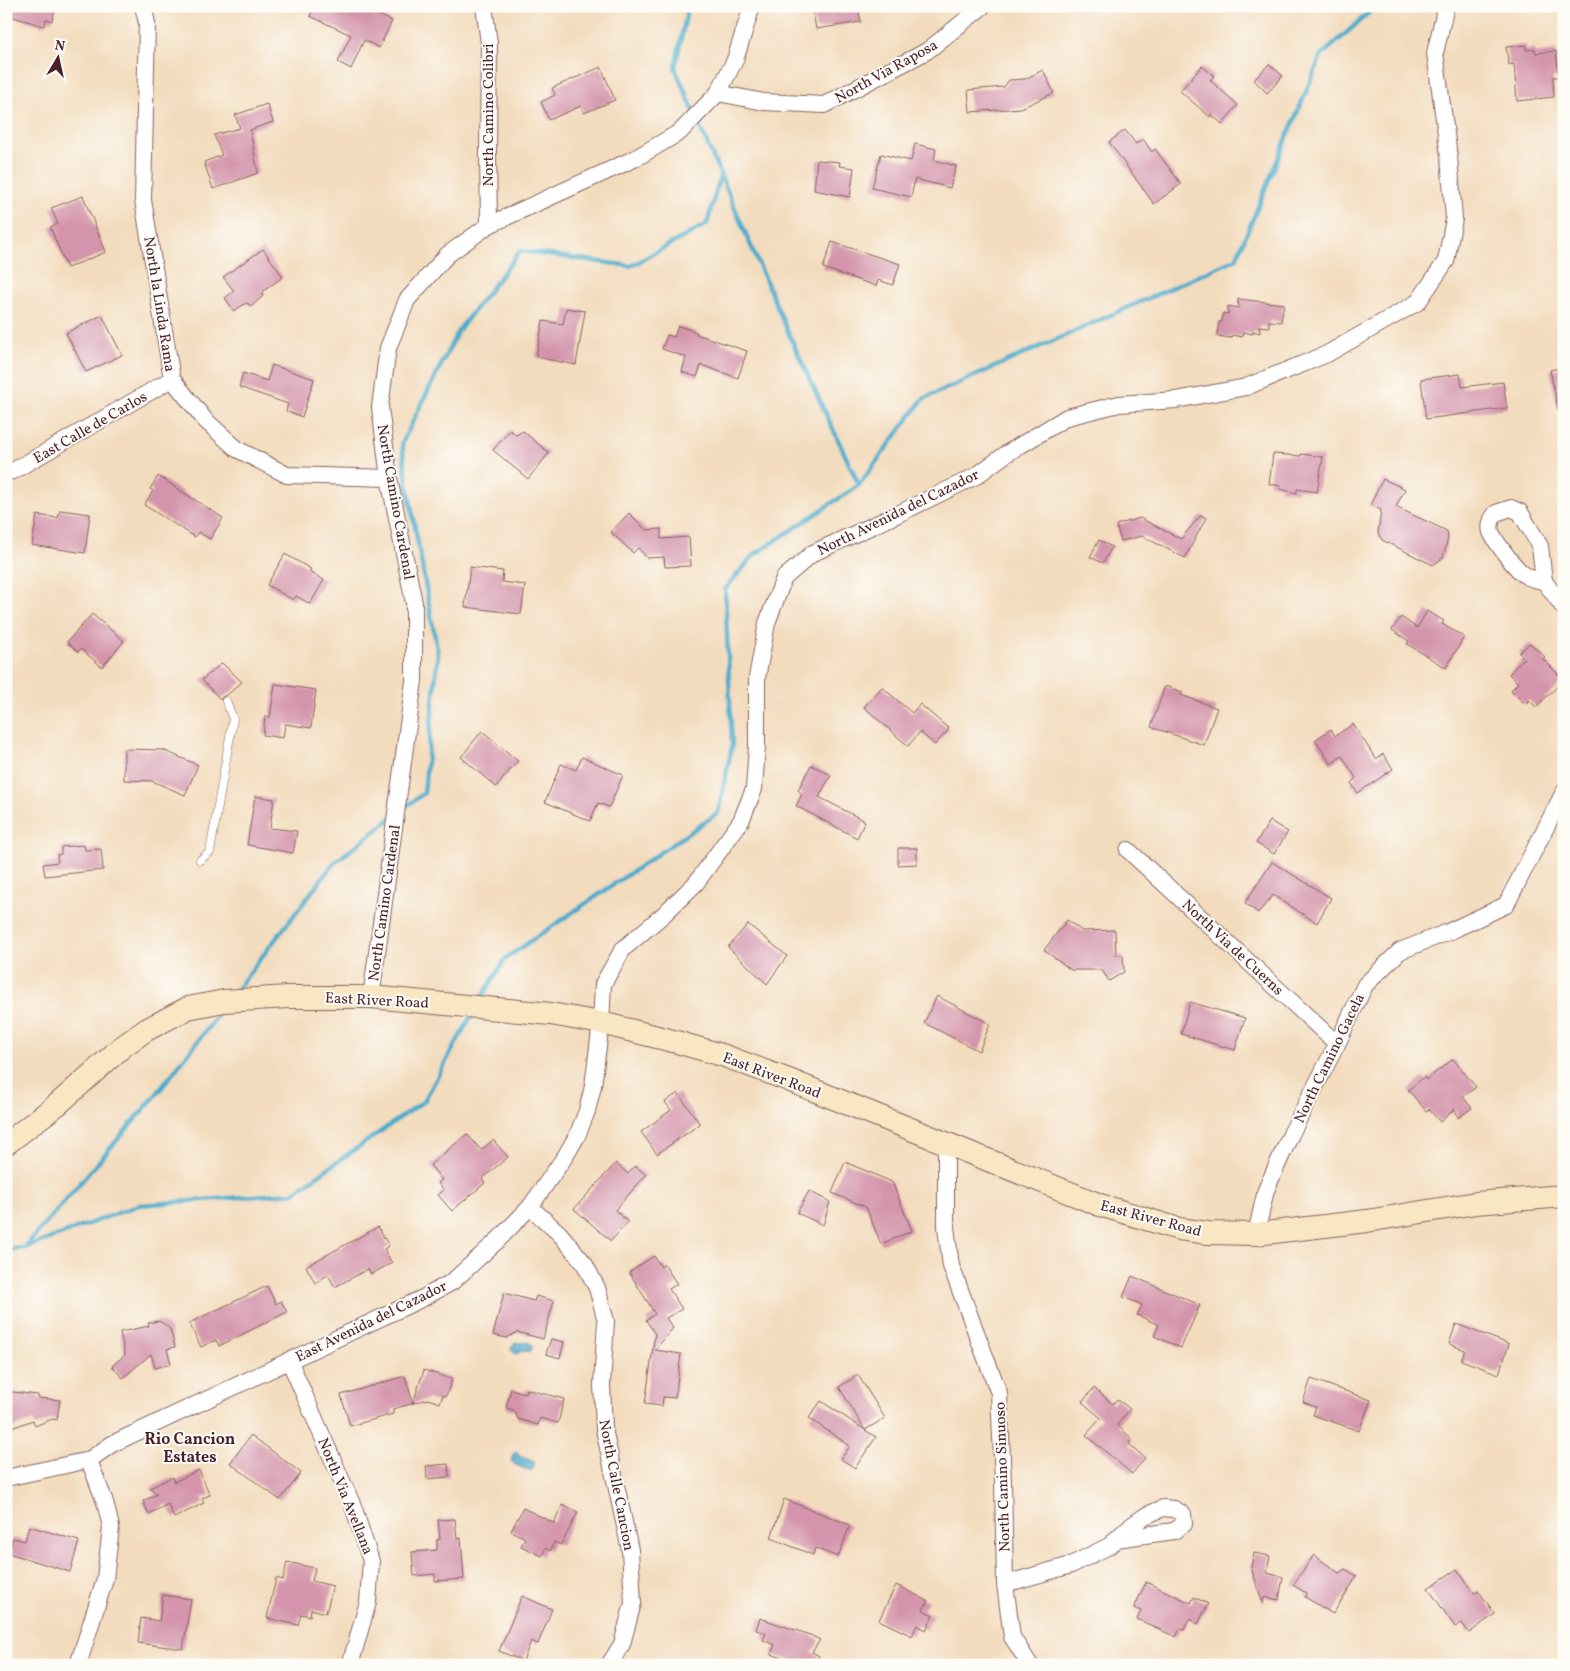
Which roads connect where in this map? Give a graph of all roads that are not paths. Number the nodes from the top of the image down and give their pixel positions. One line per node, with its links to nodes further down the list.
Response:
1 (143, 6): 8 (street, North la Linda Rama)
2 (484, 6): 7 (street, North Camino Colibri)
3 (752, 6): 6 (street, North Camino Cardenal)
4 (983, 6): 6 (street, North Via Raposa)
5 (1446, 6): 18 (street, North Avenida del Cazador)
6 (718, 93): 7 (street, North Camino Cardenal)
7 (489, 225): 10 (street, North Camino Cardenal)
8 (172, 379): 9 (street, East Calle de Carlos); 10 (street, North la Linda Rama)
9 (6, 472)
10 (389, 478): 17 (street, North Camino Cardenal)
11 (1544, 581): 12 (street)
12 (1564, 608)
13 (226, 701): 16 (lane)
14 (1564, 792): 19 (street, North Camino Gacela)
15 (1128, 850): 19 (street, North Via de Cuerns)
16 (200, 860)
17 (371, 997): 18 (street, East River Road); 21 (street, East River Road)
18 (601, 1023): 20 (street, East River Road); 23 (street, East Avenida del Cazador)
19 (1337, 1044): 24 (street, North Camino Gacela)
20 (946, 1142): 24 (street, East River Road); 29 (street, North Camino Sinuoso)
21 (6, 1144)
22 (1564, 1196): 24 (street, East River Road)
23 (530, 1207): 25 (street, East Avenida del Cazador); 32 (street, North Calle Cancion)
24 (1256, 1234)
25 (289, 1360): 26 (street, East Avenida del Cazador); 31 (street, North Via Avellana)
26 (89, 1460): 27 (street, East Avenida del Cazador); 30 (street)
27 (6, 1478)
28 (1116, 1539): 29 (street)
29 (1005, 1584): 33 (street, North Camino Sinuoso)
30 (78, 1665)
31 (350, 1665)
32 (609, 1665)
33 (1030, 1665)

